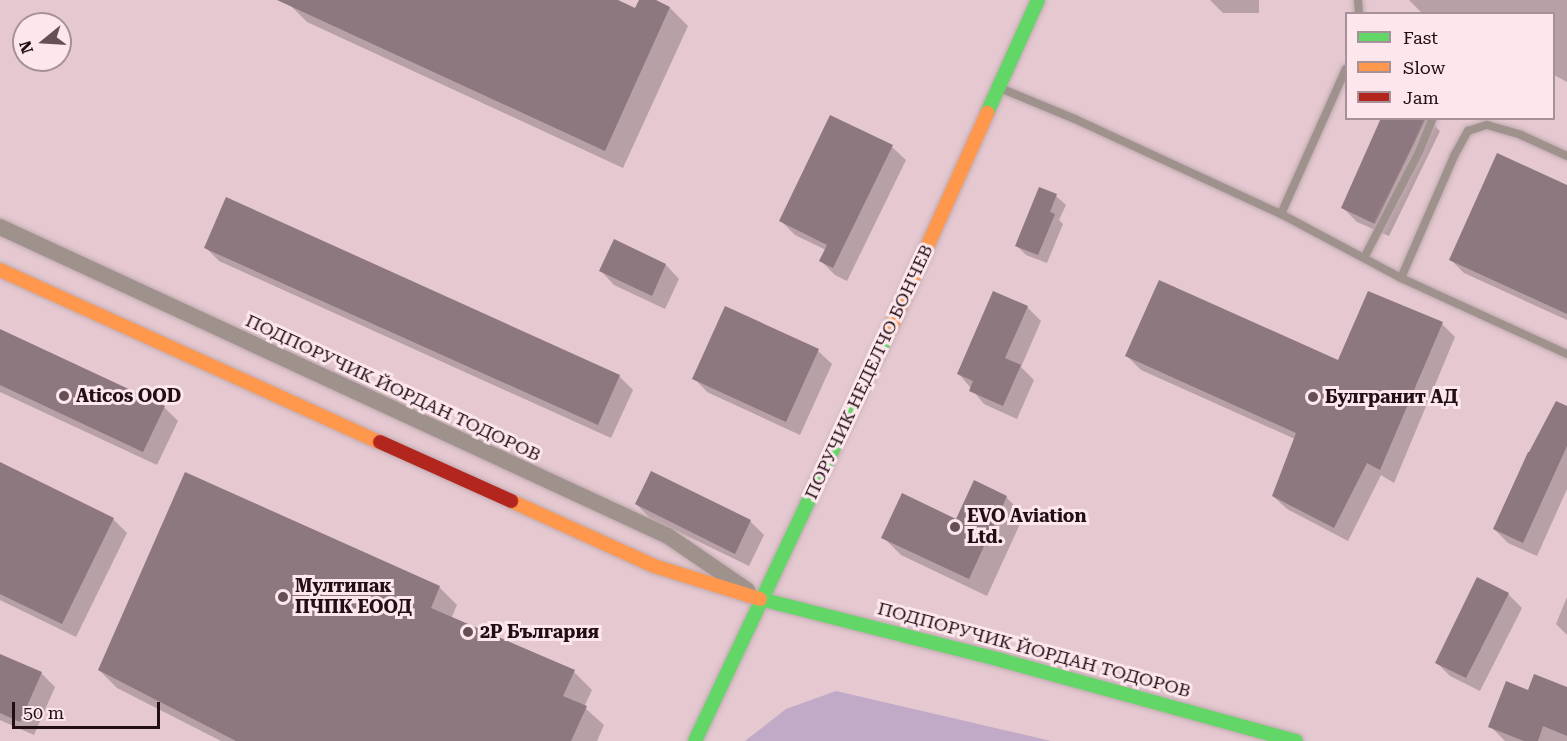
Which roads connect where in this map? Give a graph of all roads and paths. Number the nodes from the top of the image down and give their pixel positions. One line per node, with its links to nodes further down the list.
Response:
1 (1038, 0): 3 (street, ПОРУЧИК НЕДЕЛЧО БОНЧЕВ)
2 (1345, 73): 6 (lane)
3 (1000, 88): 6 (lane); 12 (street, ПОРУЧИК НЕДЕЛЧО БОНЧЕВ)
4 (1432, 120): 8 (lane)
5 (1567, 156): 10 (lane)
6 (1281, 214): 8 (lane)
7 (0, 227): 12 (street, ПОДПОРУЧИК ЙОРДАН ТОДОРОВ)
8 (1364, 258): 10 (lane)
9 (0, 270): 12 (street, ПОДПОРУЧИК ЙОРДАН ТОДОРОВ)
10 (1401, 278): 11 (lane)
11 (1567, 354)
12 (761, 599): 13 (street, ПОРУЧИК НЕДЕЛЧО БОНЧЕВ); 14 (street, ПОДПОРУЧИК ЙОРДАН ТОДОРОВ)
13 (695, 741)
14 (1296, 741)

